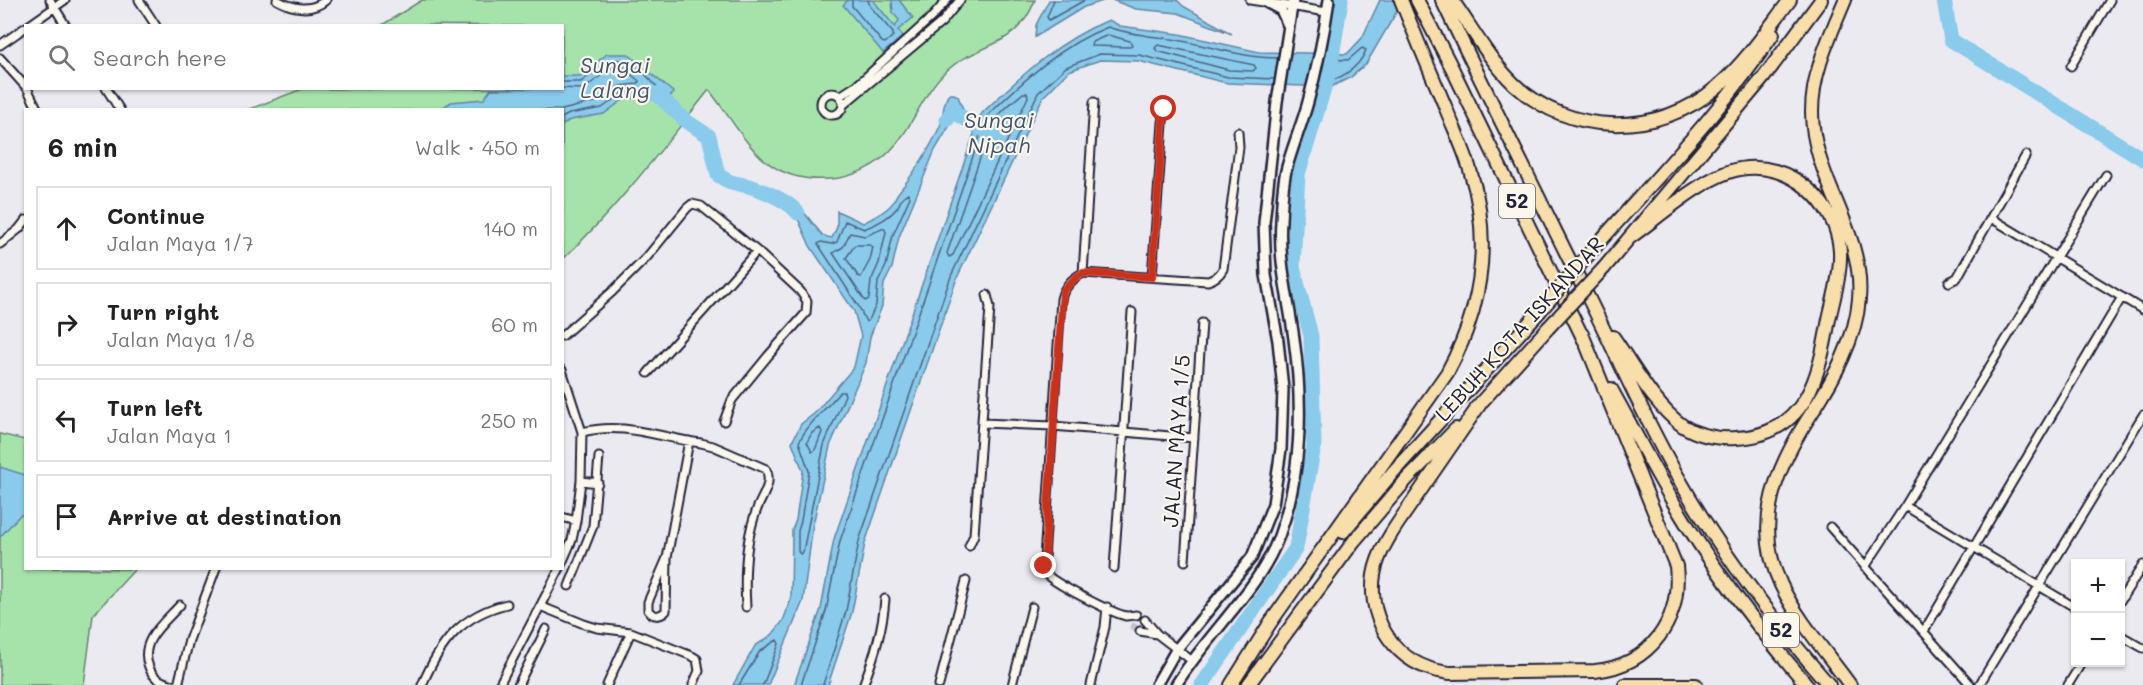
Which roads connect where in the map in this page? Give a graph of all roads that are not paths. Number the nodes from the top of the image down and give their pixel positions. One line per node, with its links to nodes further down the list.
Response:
1 (50, 0): 21 (street)
2 (65, 0): 21 (street)
3 (139, 0): 25 (street)
4 (278, 0): 5 (street)
5 (326, 0)
6 (947, 0): 34 (street)
7 (960, 0): 36 (street)
8 (1250, 0): 19 (street)
9 (1329, 0): 22 (street)
10 (1401, 0): 106 (highway)
11 (1417, 0): 59 (highway, 52)
12 (1442, 0): 56 (highway, 52)
13 (1452, 0): 14 (highway)
14 (1790, 0)
15 (1795, 0): 106 (highway, LEBUH KOTA ISKANDAR, bridge)
16 (1821, 0): 45 (highway, LEBUH KOTA ISKANDAR)
17 (1845, 0): 137 (highway)
18 (2110, 0): 30 (street)
19 (1266, 2): 20 (street); 27 (street)
20 (1293, 4): 22 (street); 27 (street)
21 (55, 7): 23 (street); 24 (street)
22 (1327, 12): 117 (street)
23 (30, 24)
24 (65, 24)
25 (155, 24)
26 (24, 28): 28 (street)
27 (1288, 30): 114 (street)
28 (0, 45)
29 (0, 58): 31 (street)
30 (2071, 66)
31 (24, 86)
32 (27, 90): 37 (street)
33 (107, 90): 38 (street)
34 (840, 96): 36 (street); 36 (street)
35 (1094, 102): 49 (street)
36 (843, 105)
37 (37, 108)
38 (119, 108)
39 (1164, 109): 50 (street)
40 (1238, 132): 50 (street)
41 (2026, 155): 43 (street)
42 (2106, 175): 48 (street)
43 (1991, 218): 48 (street); 51 (street)
44 (24, 223): 46 (street)
45 (1629, 238): 56 (highway); 62 (highway, LEBUH KOTA ISKANDAR, bridge)
46 (0, 244)
47 (757, 250): 58 (street); 60 (street); 64 (street)
48 (2056, 257): 53 (street); 74 (street)
49 (1083, 273): 50 (street); 66 (street)
50 (1152, 277)
51 (1949, 282)
52 (987, 295): 65 (street)
53 (2122, 297): 54 (street); 79 (street)
54 (2143, 310)
55 (1132, 312): 68 (street)
56 (1597, 314): 136 (highway, 52)
57 (1202, 323): 69 (street, JALAN MAYA 1/5)
58 (564, 334)
59 (1581, 334): 62 (highway); 135 (highway, 52)
60 (648, 373)
61 (564, 376): 67 (street)
62 (1480, 404): 132 (highway, LEBUH KOTA ISKANDAR)
63 (2143, 415): 92 (street)
64 (724, 422)
65 (982, 423): 66 (street); 78 (street)
66 (1053, 426): 68 (street); 101 (street)
67 (582, 432): 70 (street); 72 (street)
68 (1124, 432): 69 (street); 87 (street)
69 (1194, 438): 82 (street, JALAN MAYA 1/5)
70 (689, 441): 80 (street); 99 (street)
71 (599, 458): 73 (street)
72 (581, 481): 73 (street); 76 (street)
73 (598, 483): 84 (street)
74 (1905, 506): 79 (street); 86 (street)
75 (564, 518): 76 (street)
76 (576, 521): 81 (street)
77 (1830, 527): 86 (street)
78 (969, 546)
79 (1973, 547): 92 (street); 108 (street)
80 (667, 558): 80 (street)
81 (564, 559)
82 (1185, 561)
83 (564, 562): 84 (street)
84 (578, 565): 91 (street)
85 (2143, 565): 93 (street)
86 (1865, 567): 108 (street)
87 (1114, 568)
88 (215, 570): 119 (street)
89 (559, 570): 98 (street)
90 (966, 581): 126 (street)
91 (569, 586)
92 (2039, 586): 97 (street); 139 (street)
93 (2125, 594)
94 (885, 599): 125 (street)
95 (507, 604): 120 (street)
96 (180, 605): 119 (street)
97 (2071, 605)
98 (540, 606): 109 (street); 115 (street)
99 (746, 607)
100 (1032, 607): 127 (street)
101 (1107, 608): 103 (street); 128 (street)
102 (1136, 615): 103 (street)
103 (1127, 616): 105 (street)
104 (1145, 620): 111 (street)
105 (1131, 625)
106 (1268, 626): 131 (highway, LEBUH KOTA ISKANDAR)
107 (546, 629): 116 (street)
108 (1924, 631): 138 (street)
109 (631, 632): 123 (street); 124 (street)
110 (1140, 632): 111 (street)
111 (1157, 634): 114 (street)
112 (2125, 637): 113 (street)
113 (2143, 648)
114 (1176, 650): 117 (street); 129 (street)
115 (516, 652): 116 (street); 121 (street)
116 (531, 658): 122 (street)
117 (1191, 660): 130 (street)
118 (2079, 667): 140 (street)
119 (176, 685)
120 (422, 685)
121 (500, 685)
122 (518, 685)
123 (607, 685)
124 (693, 685)
125 (863, 685)
126 (939, 685)
127 (1012, 685)
128 (1091, 685)
129 (1156, 685)
130 (1176, 685)
131 (1231, 685)
132 (1248, 685)
133 (1625, 685): 134 (highway)
134 (1696, 685)
135 (1807, 685)
136 (1828, 685)
137 (1850, 685)
138 (1971, 685)
139 (1979, 685)
140 (2068, 685)

